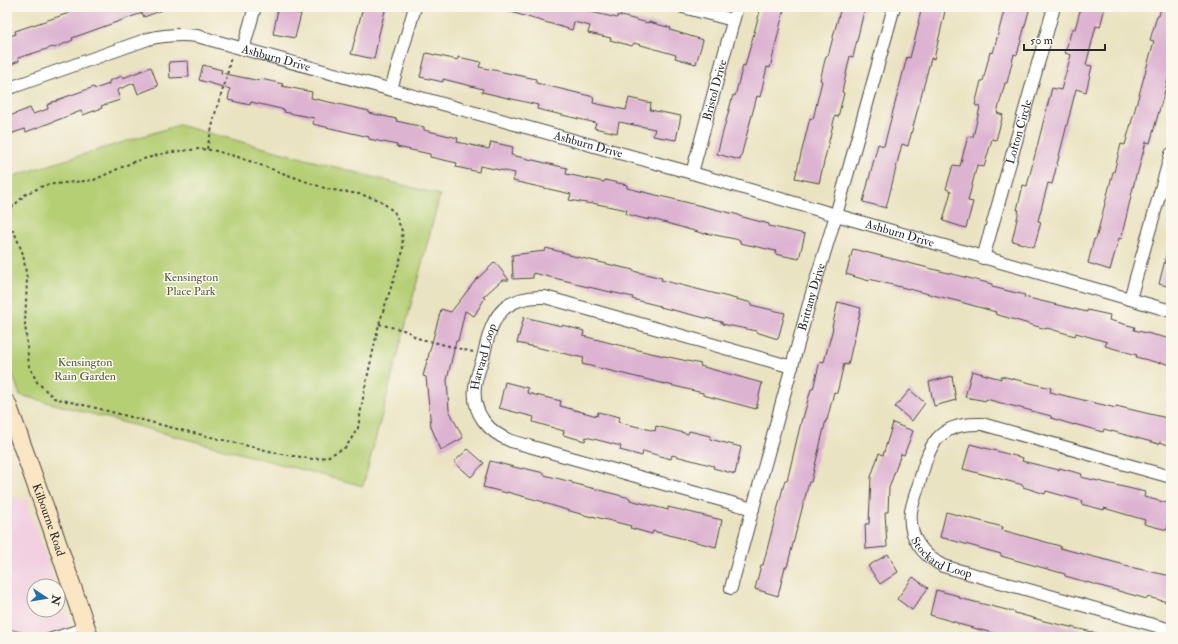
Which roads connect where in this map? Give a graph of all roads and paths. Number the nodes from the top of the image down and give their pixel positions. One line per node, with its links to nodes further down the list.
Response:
1 (255, 7): 8 (street)
2 (415, 7): 10 (street)
3 (683, 7): 7 (street)
4 (737, 7): 7 (street, Bristol Drive)
5 (894, 7): 15 (street, Brittany Drive)
6 (1054, 7): 17 (street, Lofton Circle)
7 (733, 20): 13 (street, Bristol Drive)
8 (238, 47): 9 (street, Ashburn Drive); 10 (street, Ashburn Drive); 11 (path)
9 (7, 89)
10 (391, 90): 13 (street, Ashburn Drive)
11 (207, 149): 14 (path); 20 (path)
12 (1171, 154): 18 (street)
13 (692, 173): 15 (street, Ashburn Drive)
14 (7, 212)
15 (836, 216): 17 (street, Ashburn Drive); 22 (street, Brittany Drive)
16 (7, 223): 20 (path)
17 (983, 258): 18 (street, Ashburn Drive)
18 (1130, 299): 19 (street, Ashburn Drive)
19 (1171, 311)
20 (379, 324): 21 (path)
21 (484, 355): 22 (street, Harvard Loop); 25 (street, Harvard Loop)
22 (792, 367): 25 (street, Brittany Drive)
23 (7, 404): 28 (main road, Kilbourne Road)
24 (1171, 476): 27 (street, Stockard Loop)
25 (753, 509): 26 (street, Brittany Drive)
26 (731, 588)
27 (1171, 630)
28 (87, 631): 31 (lane)
29 (7, 632): 30 (lane)
30 (26, 637)
31 (48, 637)

